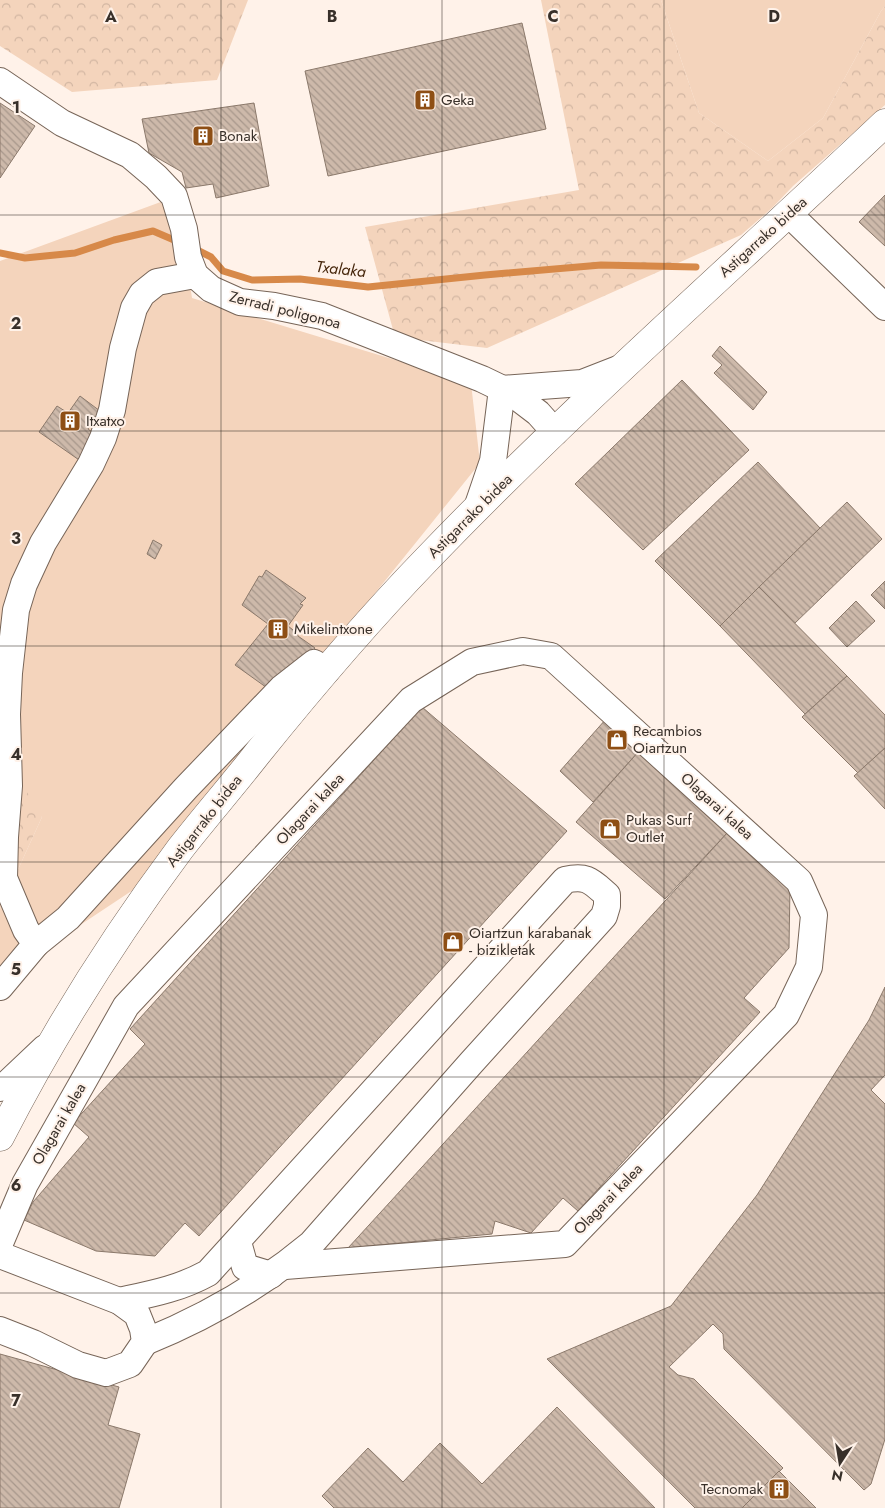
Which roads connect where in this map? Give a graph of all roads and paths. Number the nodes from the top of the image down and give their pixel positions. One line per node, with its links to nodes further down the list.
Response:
1 (0, 82): 4 (street)
2 (885, 123): 3 (main road, Astigarrako bidea)
3 (789, 214): 5 (street); 6 (main road, Astigarrako bidea)
4 (191, 266): 7 (street, Zerradi poligonoa); 11 (street)
5 (885, 306)
6 (624, 367): 7 (street); 8 (main road, Astigarrako bidea)
7 (502, 389): 8 (street, Zerradi poligonoa); 9 (street)
8 (555, 432): 9 (main road, Astigarrako bidea)
9 (477, 508): 10 (main road, Astigarrako bidea)
10 (327, 670): 11 (street); 13 (main road, Astigarrako bidea)
11 (36, 944): 12 (street)
12 (0, 986)
13 (52, 1042): 14 (street); 15 (main road, Astigarrako bidea)
14 (0, 1088)
15 (0, 1137)
16 (238, 1242): 19 (street); 19 (street, Olagarai kalea); 20 (street, Olagarai kalea)
17 (0, 1243): 19 (street, Olagarai kalea)
18 (0, 1255): 20 (street)
19 (278, 1271): 22 (street, Olagarai kalea)
20 (119, 1301): 22 (street)
21 (0, 1330): 22 (street)
22 (145, 1342)

